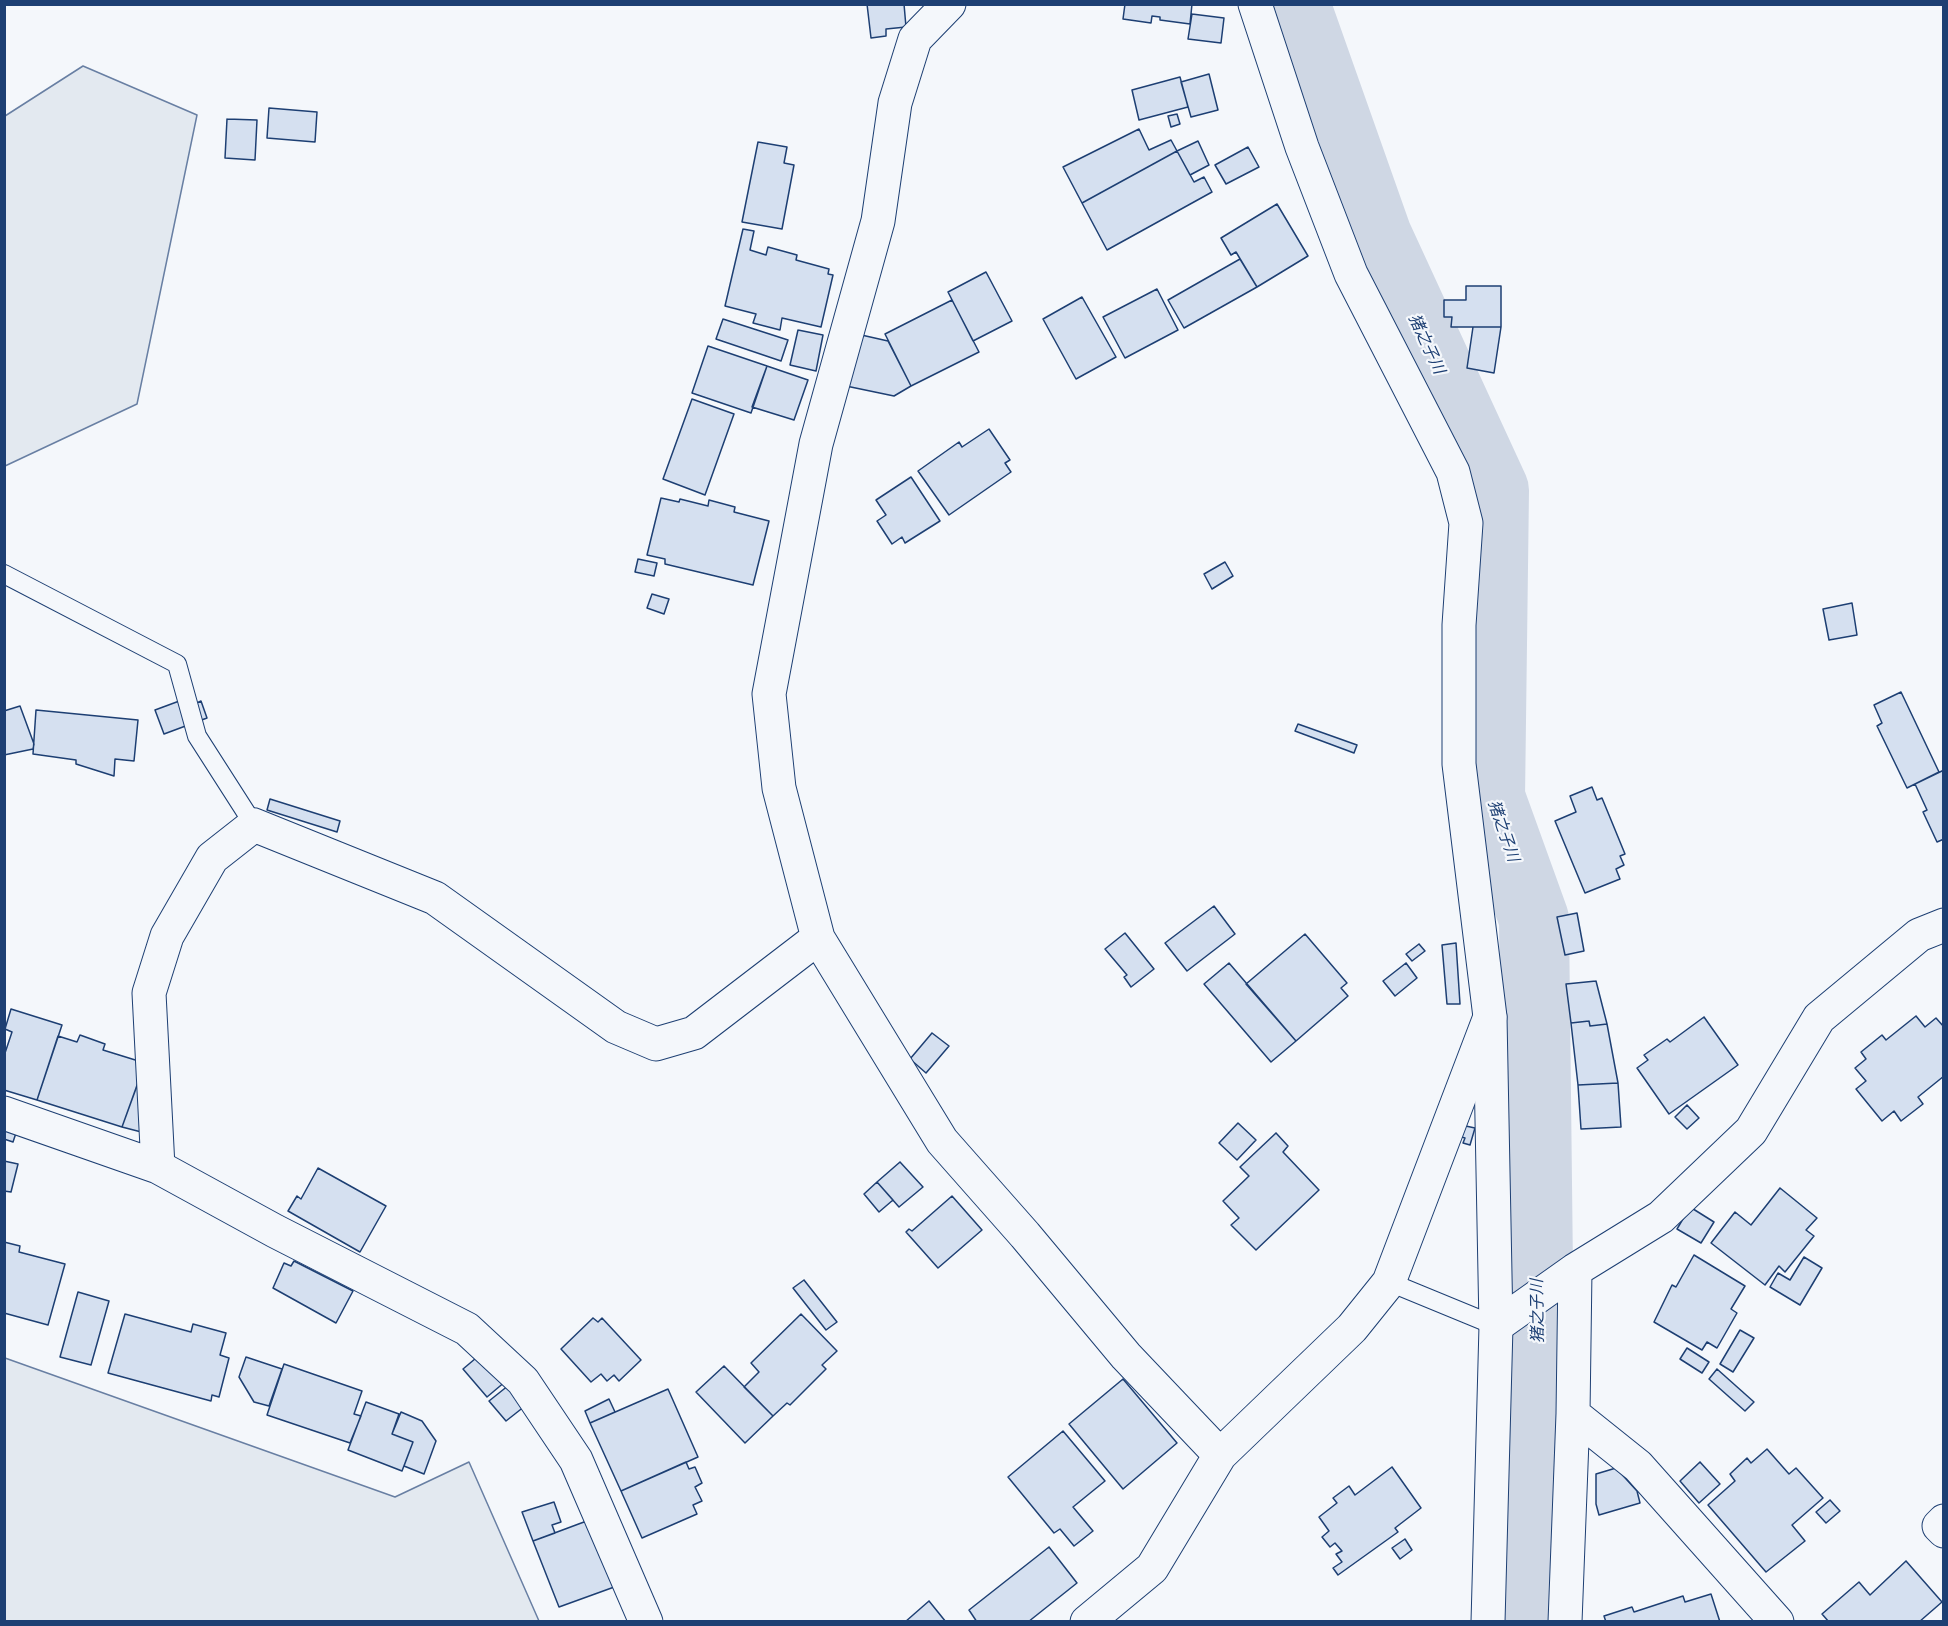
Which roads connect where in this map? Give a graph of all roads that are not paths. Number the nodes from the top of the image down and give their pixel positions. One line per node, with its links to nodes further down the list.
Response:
1 (949, 4): 6 (street)
2 (1255, 4): 7 (street)
3 (4, 574): 4 (lane)
4 (254, 825): 6 (street); 9 (street)
5 (1944, 925): 10 (street)
6 (818, 938): 14 (street)
7 (1490, 1017): 11 (street); 12 (street)
8 (4, 1113): 9 (street)
9 (158, 1167): 17 (street)
10 (1568, 1275): 12 (street); 13 (street)
11 (1389, 1282): 12 (lane); 14 (street)
12 (1503, 1321): 19 (street)
13 (1573, 1414): 20 (street); 21 (street)
14 (1220, 1455): 18 (street)
15 (1944, 1521): 16 (street)
16 (1944, 1531)
17 (646, 1622)
18 (1087, 1622)
19 (1488, 1622)
20 (1564, 1622)
21 (1777, 1622)

